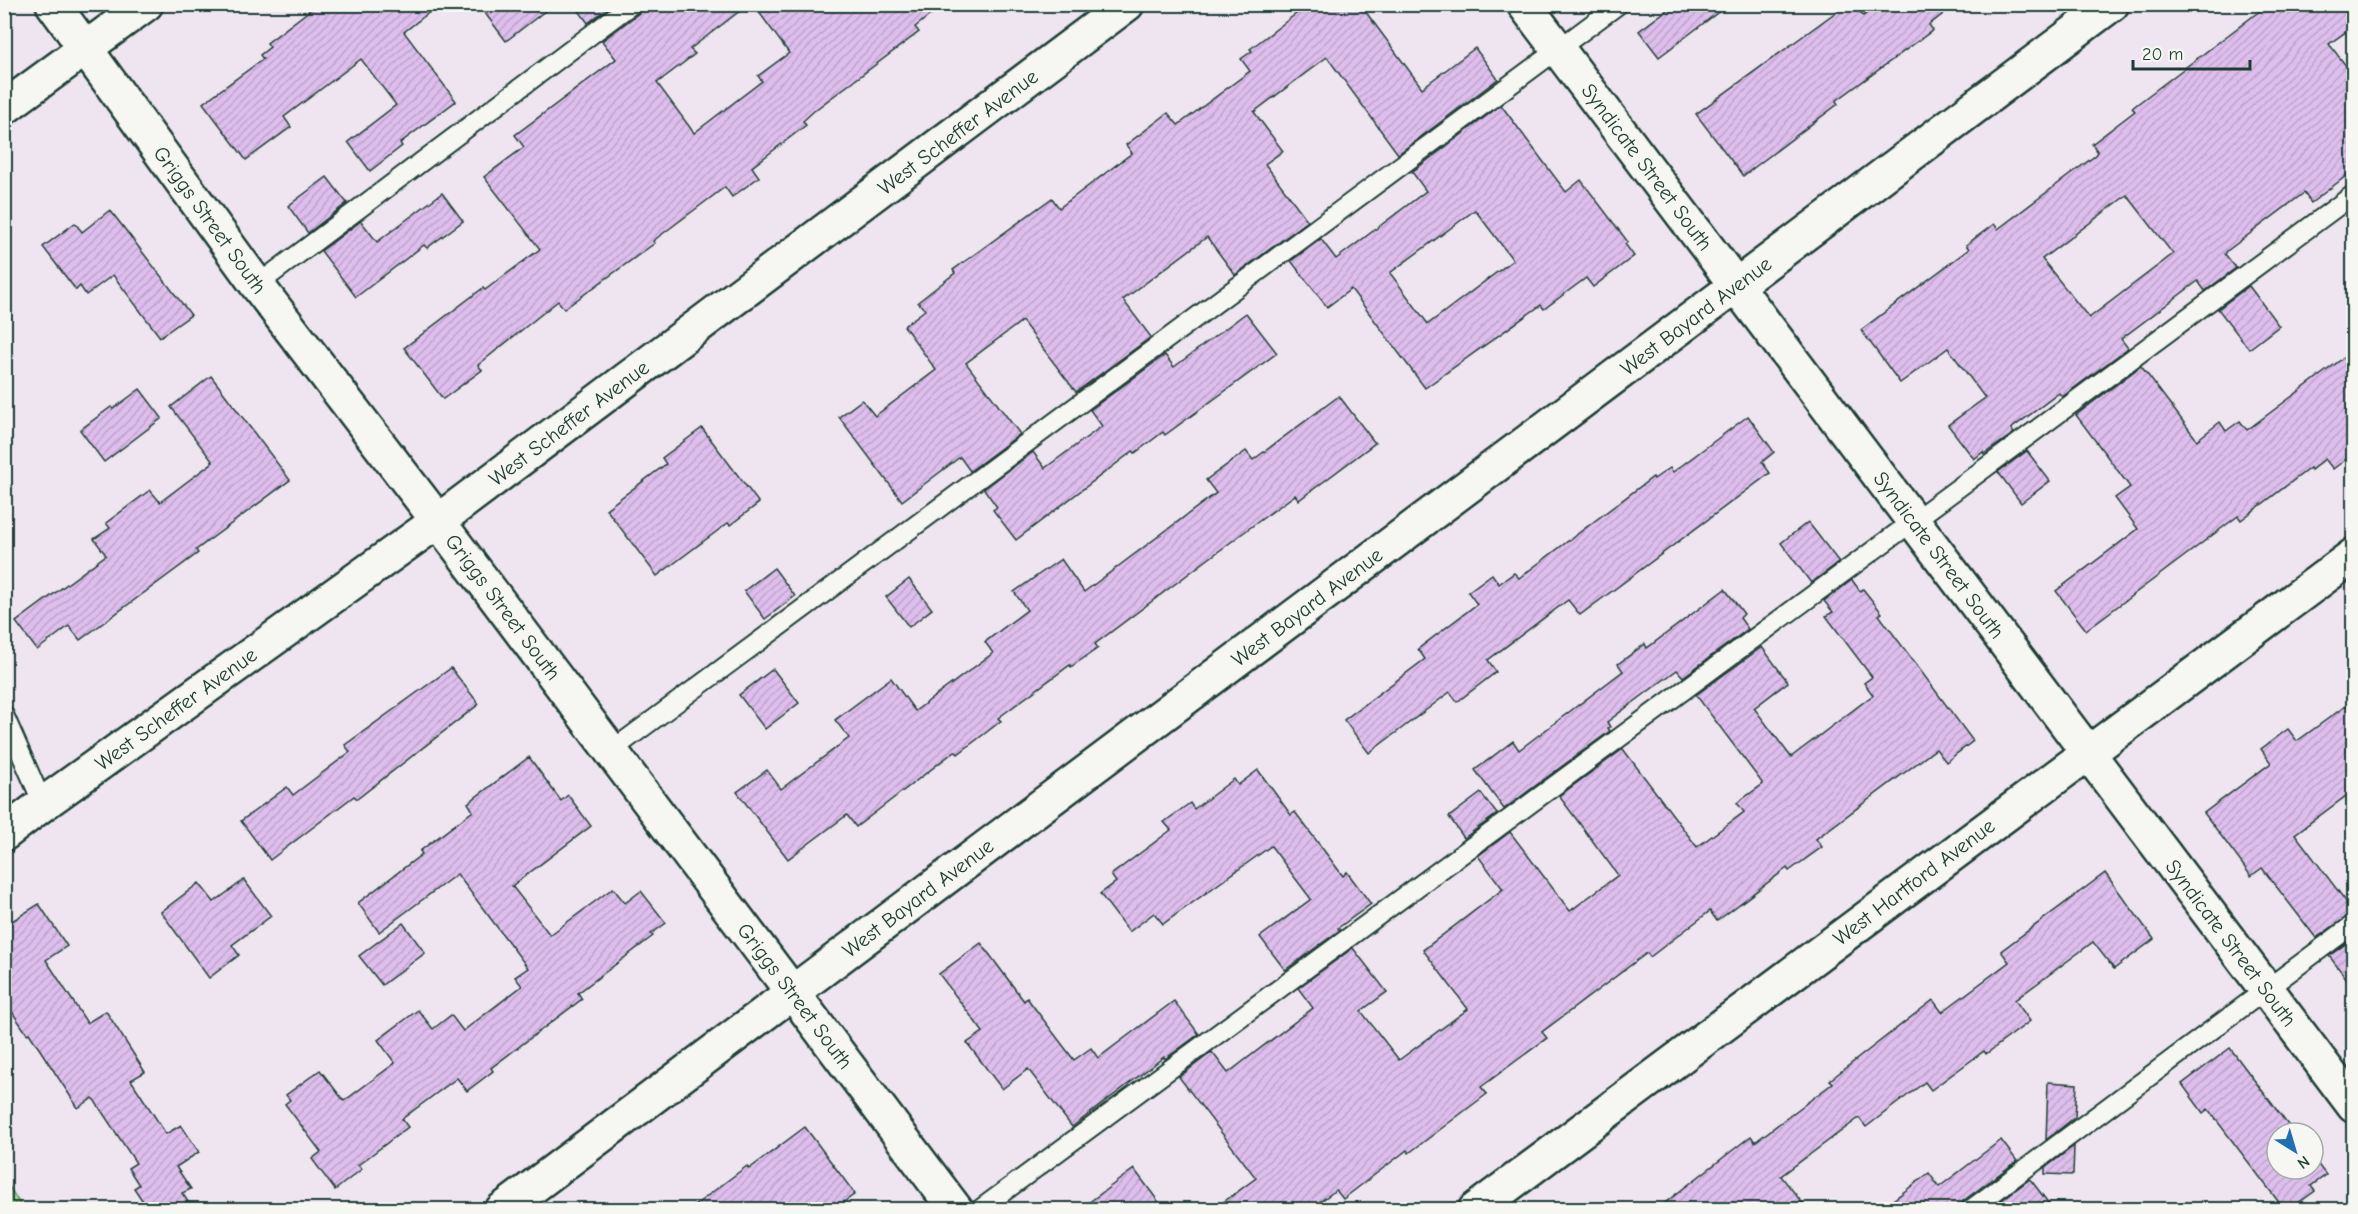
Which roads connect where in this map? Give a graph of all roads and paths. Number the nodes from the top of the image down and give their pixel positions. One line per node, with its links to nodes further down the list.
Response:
1 (53, 4): 8 (street, Griggs Street South)
2 (146, 4): 8 (street)
3 (632, 4): 12 (lane)
4 (1127, 4): 14 (street, West Scheffer Avenue)
5 (1524, 4): 9 (street, Syndicate Street South)
6 (1619, 4): 9 (lane)
7 (2112, 4): 13 (street, West Bayard Avenue)
8 (86, 49): 10 (street); 12 (street, Griggs Street South)
9 (1558, 50): 13 (street, Syndicate Street South); 18 (lane)
10 (4, 108)
11 (2354, 194): 15 (lane)
12 (257, 285): 14 (street, Griggs Street South)
13 (1736, 286): 15 (street, Syndicate Street South); 24 (street, West Bayard Avenue)
14 (438, 521): 18 (street, Griggs Street South); 20 (street, West Scheffer Avenue)
15 (1913, 521): 19 (street, Syndicate Street South); 28 (lane)
16 (2354, 555): 19 (street, West Hartford Avenue)
17 (4, 715): 20 (lane)
18 (611, 751): 24 (street, Griggs Street South)
19 (2088, 753): 23 (street, Syndicate Street South); 29 (street, West Hartford Avenue)
20 (43, 804): 21 (street, West Scheffer Avenue)
21 (4, 834)
22 (2354, 924): 23 (lane)
23 (2265, 989): 25 (street, Syndicate Street South); 30 (lane)
24 (792, 992): 26 (street, West Bayard Avenue); 27 (street, Griggs Street South)
25 (2354, 1106)
26 (502, 1209)
27 (956, 1209)
28 (979, 1209)
29 (1475, 1209)
30 (1970, 1209)

